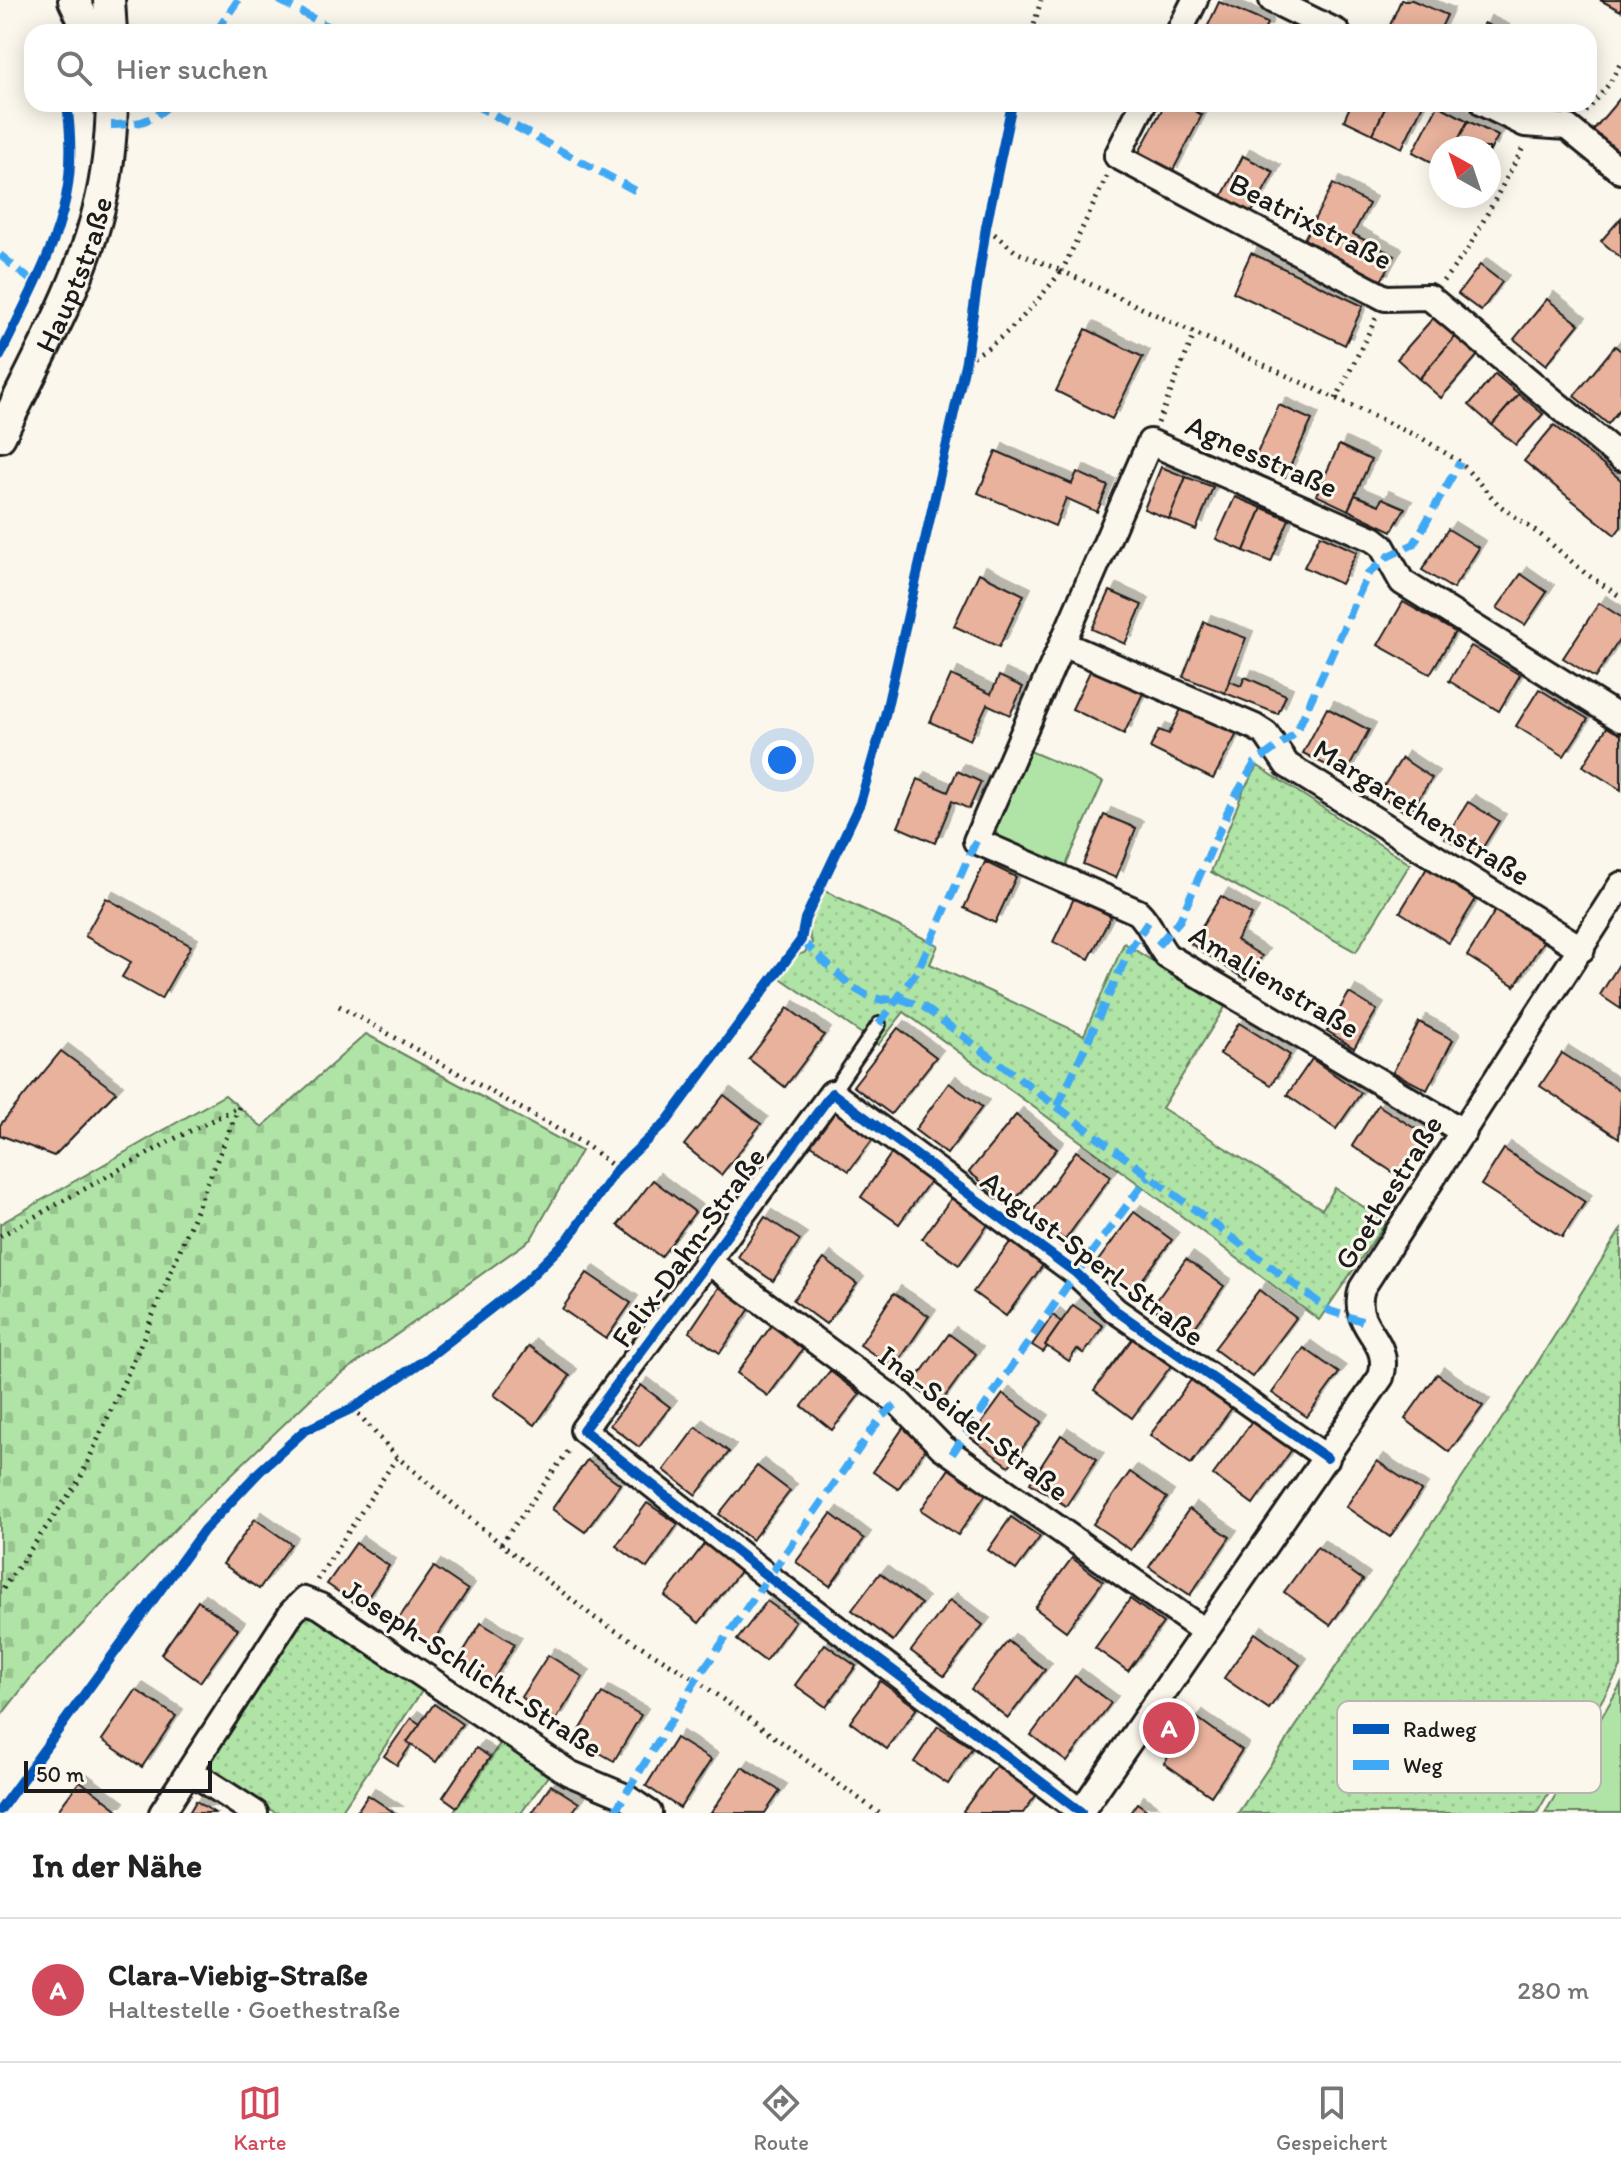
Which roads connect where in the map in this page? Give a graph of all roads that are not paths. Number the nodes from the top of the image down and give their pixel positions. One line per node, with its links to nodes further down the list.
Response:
1 (74, 0): 5 (street)
2 (109, 0): 6 (street)
3 (1195, 0): 7 (street)
4 (1272, 0): 8 (street)
5 (85, 24)
6 (110, 24)
7 (1183, 24)
8 (1321, 24)
9 (111, 112): 13 (street, Hauptstraße)
10 (1139, 112): 14 (street, Beatrixstraße)
11 (1500, 112): 12 (street)
12 (1621, 171)
13 (0, 436)
14 (1621, 458)
15 (1063, 644): 16 (street, Agnesstraße); 17 (street, Agnesstraße); 19 (street, Margarethenstraße)
16 (1621, 719)
17 (976, 841): 22 (street, Amalienstraße)
18 (1621, 885): 19 (street, Goethestraße)
19 (1582, 949): 22 (street, Goethestraße)
20 (879, 1024): 21 (lane)
21 (832, 1093): 23 (street, Felix-Dahn-Straße); 24 (street, August-Sperl-Straße)
22 (1464, 1132): 24 (street, Goethestraße)
23 (706, 1260): 25 (street, Ina-Seidel-Straße); 27 (street, Felix-Dahn-Straße)
24 (1327, 1458): 25 (street, Goethestraße)
25 (1204, 1631): 27 (street, Goethestraße)
26 (190, 1771): 28 (street); 29 (street); 30 (street, Joseph-Schlicht-Straße)
27 (1080, 1812)
28 (162, 1813)
29 (255, 1813)
30 (649, 1813)

